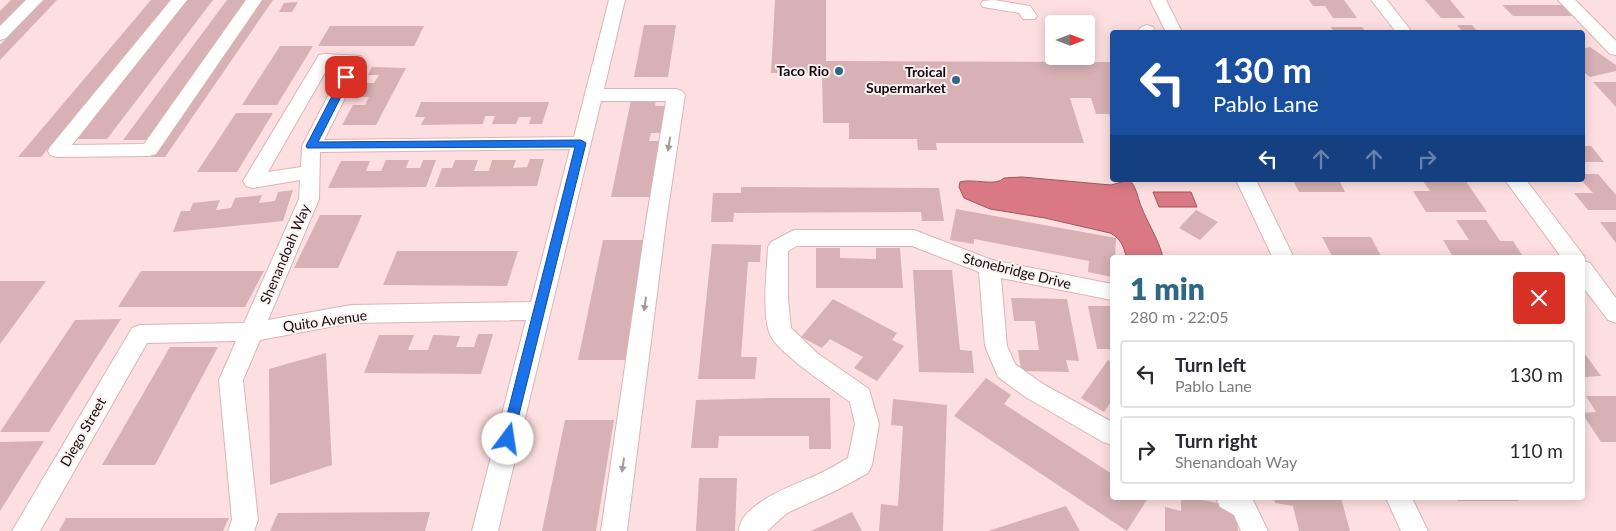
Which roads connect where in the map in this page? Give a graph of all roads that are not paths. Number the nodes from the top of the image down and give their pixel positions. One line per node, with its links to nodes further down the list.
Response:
1 (35, 0): 12 (street)
2 (179, 0): 3 (street)
3 (254, 0)
4 (617, 0): 14 (street)
5 (1158, 0): 10 (street)
6 (1379, 0): 11 (street)
7 (1566, 0): 13 (street)
8 (989, 4): 9 (street)
9 (1029, 16)
10 (1173, 30)
11 (1402, 30)
12 (0, 35)
13 (1616, 50)
14 (593, 95): 15 (street); 36 (street, one-way to 36)
15 (581, 143): 16 (street); 25 (street)
16 (311, 146): 17 (street, Shenandoah Way); 17 (street, Shenandoah Way)
17 (311, 172): 27 (street, Shenandoah Way)
18 (1247, 182): 20 (street)
19 (1517, 182): 21 (street)
20 (1283, 255)
21 (1572, 255)
22 (989, 267): 24 (street, Stonebridge Drive); 29 (street); 32 (street, Stonebridge Drive)
23 (1585, 273): 26 (street)
24 (1110, 292)
25 (540, 311): 27 (street, Quito Avenue); 35 (street)
26 (1616, 314)
27 (252, 332): 28 (street, Quito Avenue); 34 (street, Shenandoah Way)
28 (140, 334): 33 (street, Diego Street)
29 (1110, 433)
30 (1232, 500): 37 (street)
31 (1400, 500): 38 (street)
32 (752, 529)
33 (25, 531)
34 (241, 531)
35 (485, 531)
36 (614, 531)
37 (1255, 531)
38 (1415, 531)

